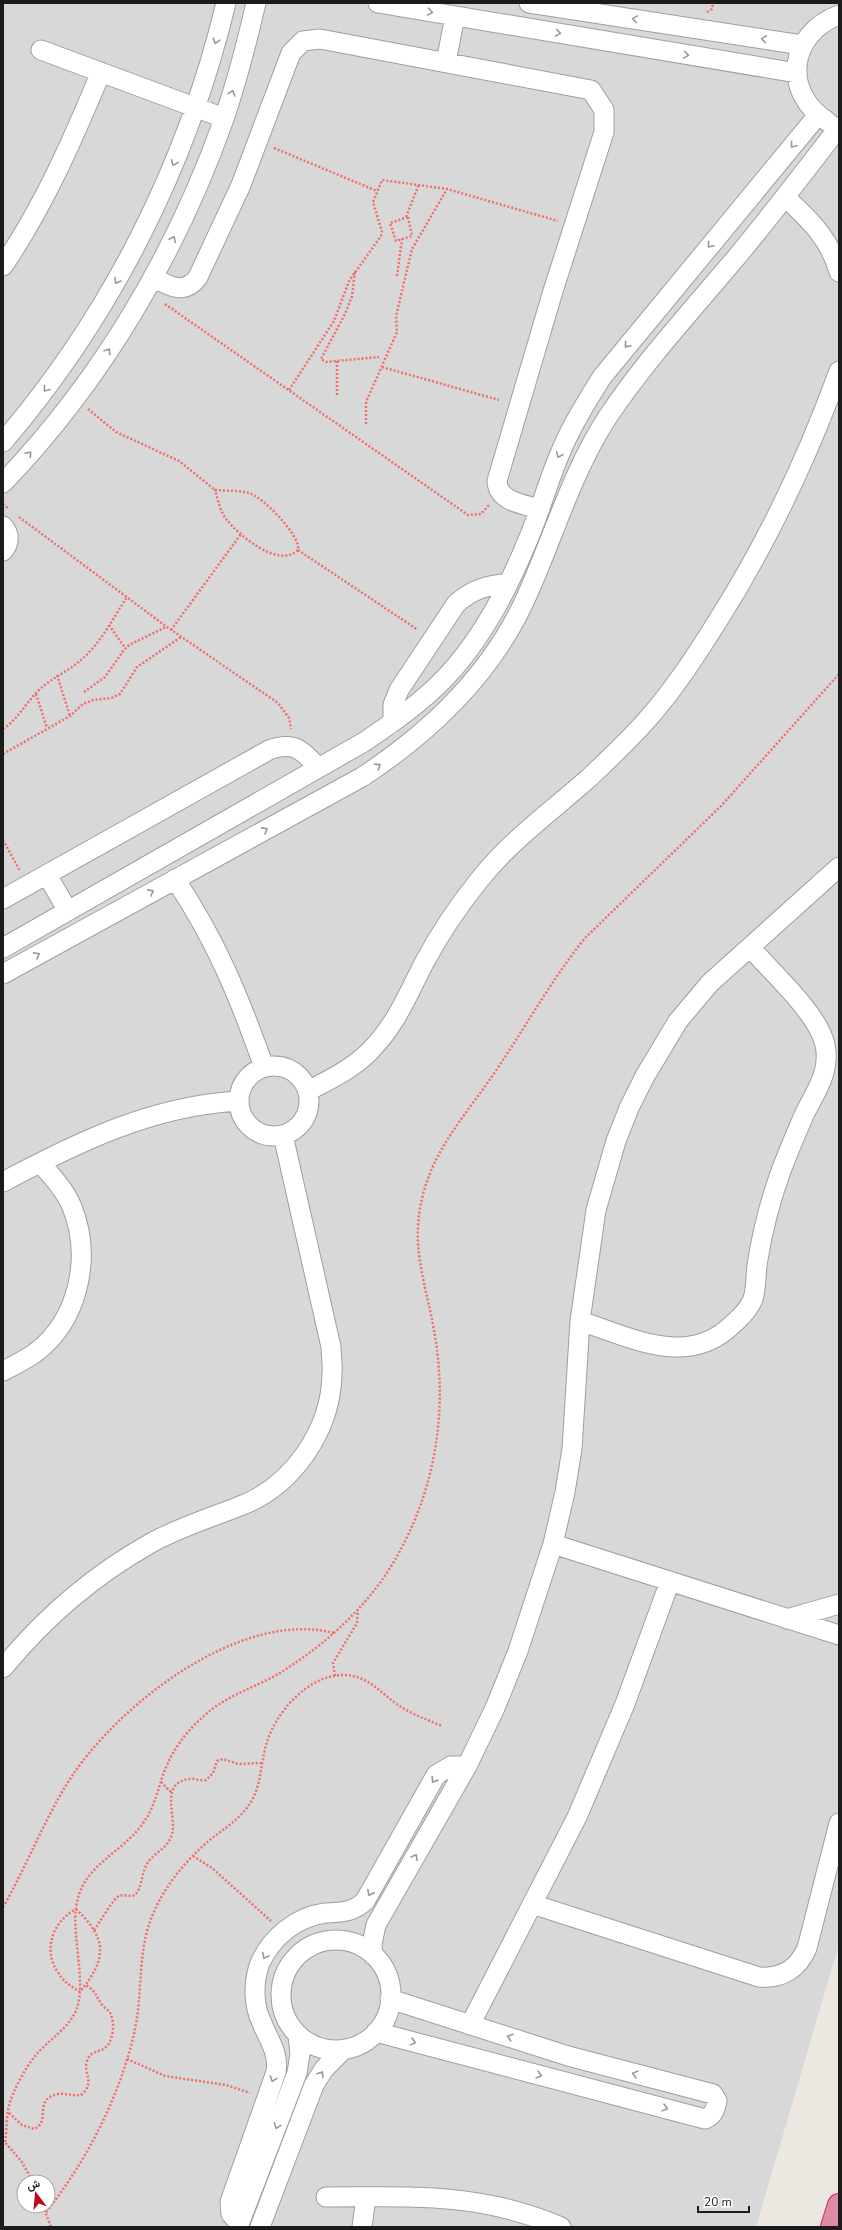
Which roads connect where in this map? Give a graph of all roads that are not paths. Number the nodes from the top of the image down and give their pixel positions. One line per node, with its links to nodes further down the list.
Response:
1 (226, 3): 12 (street, one-way to 12)
2 (256, 3): 14 (street, one-way to 2)
3 (378, 3): 6 (street, one-way to 6)
4 (529, 3): 7 (street, one-way to 4)
5 (839, 15): 7 (street)
6 (455, 16): 9 (street); 11 (street, one-way to 11)
7 (802, 45): 11 (street)
8 (41, 50): 10 (street)
9 (446, 62): 19 (street); 23 (street)
10 (100, 72): 12 (street); 17 (street)
11 (797, 73): 13 (street)
12 (194, 107): 14 (street); 21 (street, one-way to 21)
13 (818, 115): 15 (street); 23 (street, one-way to 23)
14 (224, 118): 19 (street, one-way to 14)
15 (839, 126): 16 (street)
16 (785, 197): 18 (street); 31 (street, one-way to 16)
17 (3, 266)
18 (839, 272)
19 (150, 284): 22 (street, one-way to 19)
20 (839, 372): 38 (street)
21 (3, 442)
22 (3, 483)
23 (540, 509): 26 (street)
24 (3, 526): 25 (street)
25 (3, 552)
26 (508, 584): 27 (street); 27 (street)
27 (393, 722): 28 (street)
28 (318, 768): 30 (street); 33 (street)
29 (839, 867): 35 (street)
30 (47, 875): 32 (street); 33 (street)
31 (175, 879): 36 (street, one-way to 31); 37 (street)
32 (3, 899)
33 (68, 911): 34 (street)
34 (3, 948)
35 (750, 948): 43 (street); 43 (street)
36 (6, 965)
37 (264, 1067): 38 (street); 39 (street)
38 (308, 1091): 40 (street)
39 (238, 1101): 40 (street); 41 (street)
40 (283, 1135): 50 (street)
41 (40, 1163): 42 (street); 44 (street)
42 (3, 1182)
43 (580, 1321): 45 (street)
44 (3, 1371)
45 (553, 1544): 46 (street); 51 (street)
46 (670, 1581): 48 (street); 53 (street)
47 (839, 1604): 48 (street)
48 (787, 1619): 49 (street)
49 (839, 1635)
50 (3, 1668)
51 (467, 1766): 54 (street, one-way to 51); 65 (street, one-way to 65)
52 (839, 1823): 53 (street)
53 (532, 1904): 56 (street)
54 (373, 1955): 55 (street); 58 (street)
55 (390, 1999): 56 (street); 57 (street)
56 (470, 2025): 57 (street, one-way to 56)
57 (376, 2032): 59 (street)
58 (298, 2035): 59 (street); 60 (street, one-way to 60)
59 (344, 2049): 61 (street, one-way to 59)
60 (260, 2170): 61 (street); 65 (street)
61 (279, 2177): 66 (street)
62 (326, 2197): 63 (street)
63 (366, 2197): 67 (street); 68 (street)
64 (839, 2205): 69 (highway)
65 (238, 2225)
66 (260, 2227)
67 (362, 2227)
68 (561, 2227)
69 (832, 2227)

